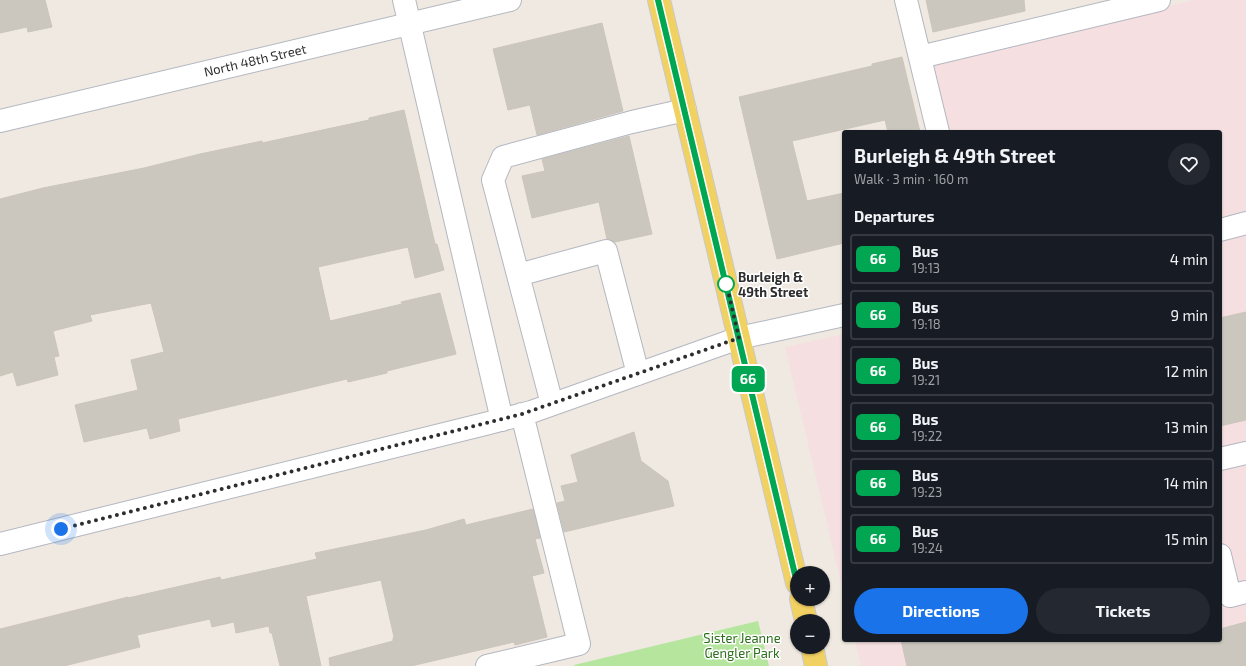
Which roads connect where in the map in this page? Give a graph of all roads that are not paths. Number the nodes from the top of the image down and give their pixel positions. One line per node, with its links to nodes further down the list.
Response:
1 (404, 0): 6 (street)
2 (510, 0): 6 (street, North 48th Street)
3 (658, 0): 8 (main road)
4 (906, 0): 7 (street)
5 (1159, 0): 7 (street)
6 (410, 24): 9 (street, North 48th Street); 18 (street)
7 (920, 56): 10 (street)
8 (685, 110): 13 (street); 15 (main road)
9 (0, 121)
10 (938, 130)
11 (1246, 223): 12 (street)
12 (1222, 229)
13 (518, 275): 16 (street); 17 (street)
14 (842, 315): 15 (street)
15 (739, 338): 16 (street); 23 (main road)
16 (638, 374): 17 (street)
17 (552, 404): 18 (street)
18 (512, 417): 21 (street); 26 (street)
19 (1246, 453): 20 (street)
20 (1222, 459)
21 (0, 544)
22 (1222, 563): 24 (street)
23 (793, 566)
24 (1246, 592)
25 (813, 654): 27 (main road)
26 (487, 666)
27 (816, 666)

